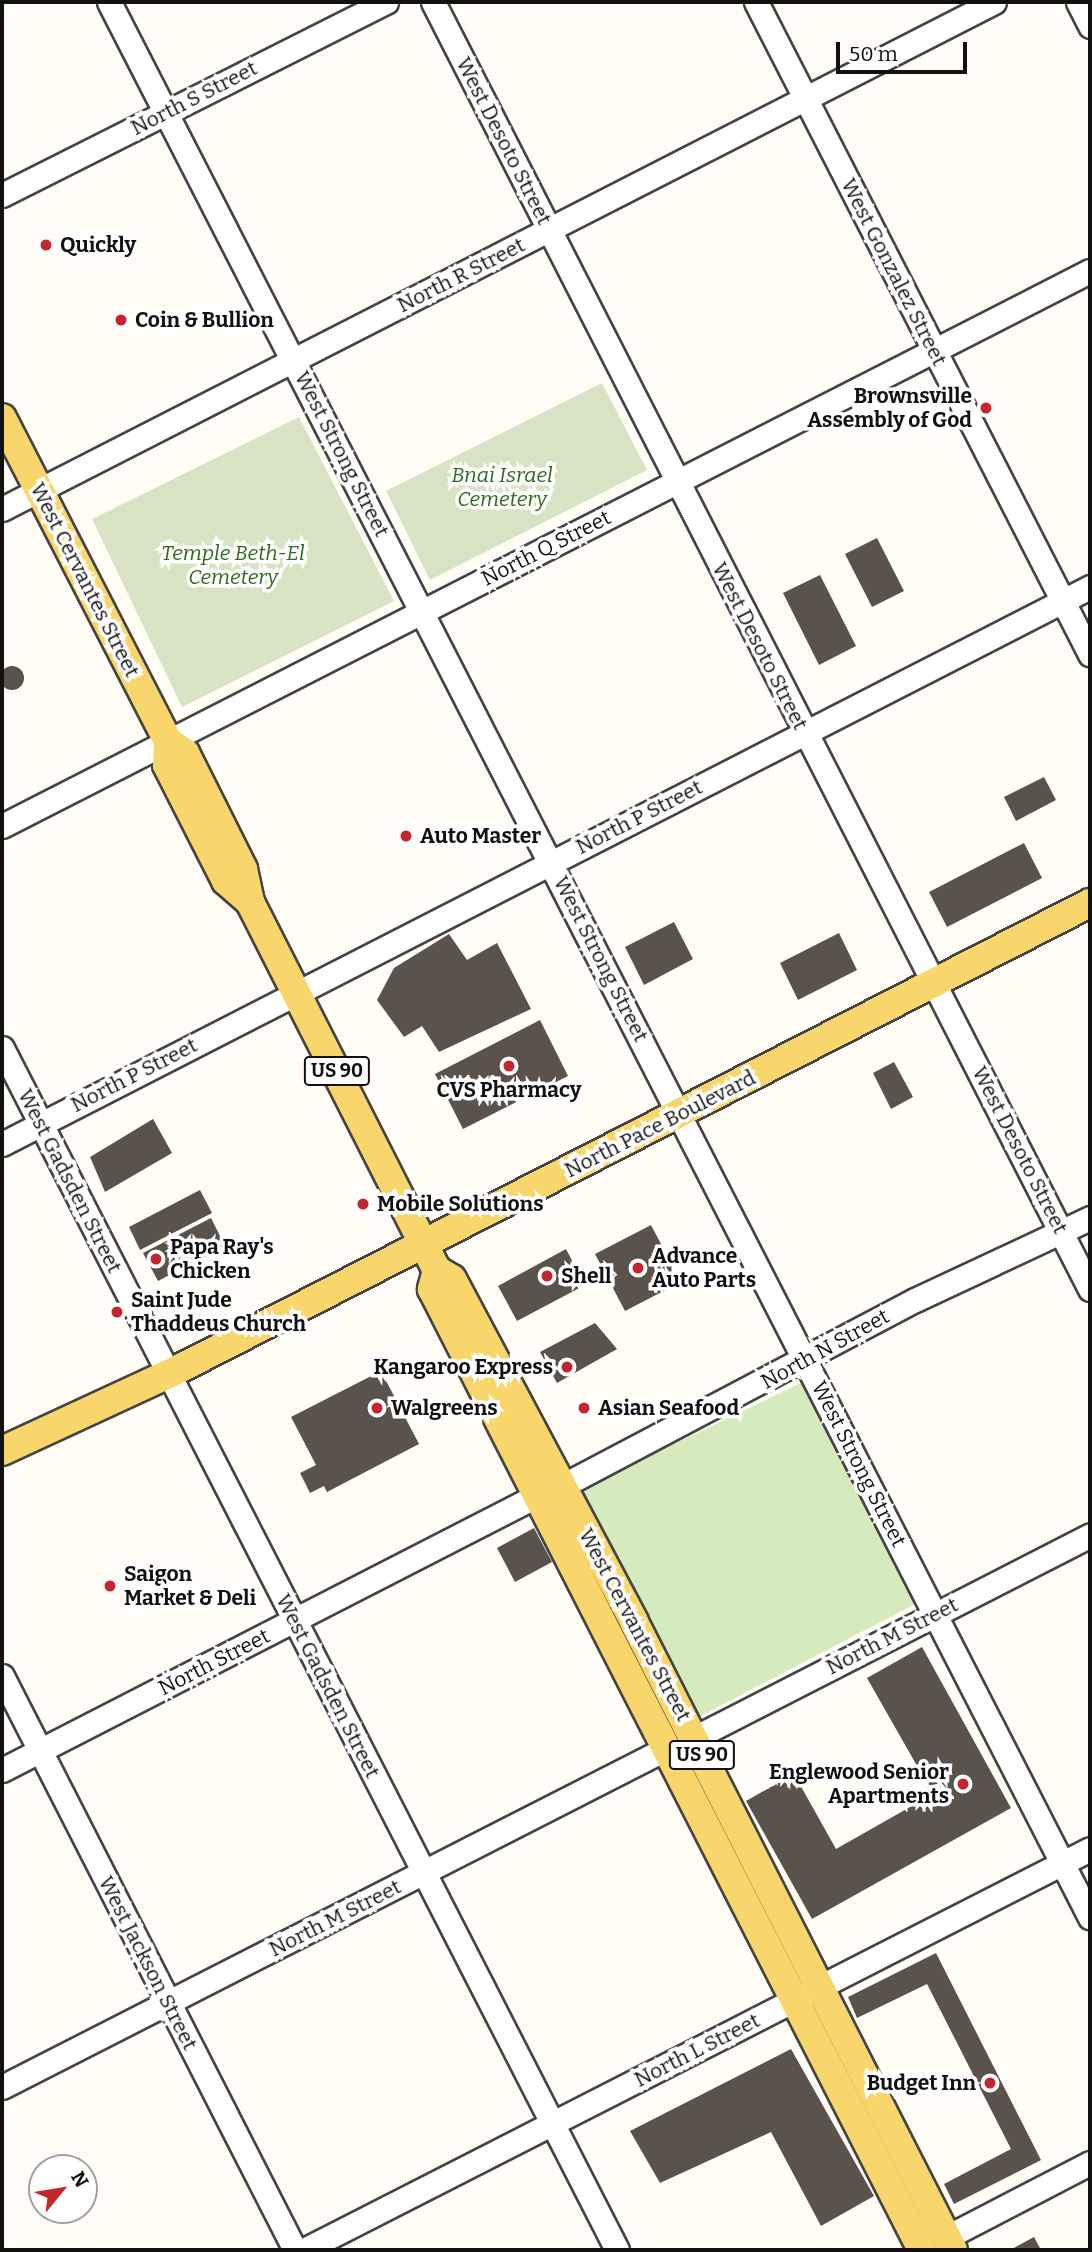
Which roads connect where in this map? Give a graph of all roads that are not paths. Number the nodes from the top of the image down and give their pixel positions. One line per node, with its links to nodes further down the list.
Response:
1 (110, 2): 9 (street, West Strong Street)
2 (386, 2): 9 (street, North S Street)
3 (433, 2): 11 (street, West Desoto Street)
4 (755, 2): 8 (street, West Gonzalez Street)
5 (994, 2): 8 (street, North R Street)
6 (1078, 2): 7 (street)
7 (1090, 26)
8 (805, 99): 11 (street, North R Street); 13 (street, West Gonzalez Street)
9 (165, 112): 10 (street, North S Street); 14 (street, West Strong Street)
10 (2, 195)
11 (549, 229): 14 (street, North R Street); 16 (street, West Desoto Street)
12 (1090, 271): 13 (street, North Q Street)
13 (934, 350): 16 (street, North Q Street); 20 (street, West Gonzalez Street)
14 (294, 360): 17 (street, North R Street); 21 (street, West Strong Street)
15 (2, 418): 17 (main road, West Cervantes Street / US 90)
16 (678, 481): 21 (street, North Q Street); 23 (street, West Desoto Street)
17 (38, 490): 18 (street, North R Street); 24 (main road, West Cervantes Street / US 90)
18 (2, 509)
19 (1090, 587): 20 (street, North P Street)
20 (1062, 602): 22 (street, West Gonzalez Street); 23 (street, North P Street)
21 (421, 610): 24 (street, North Q Street); 26 (street, West Strong Street)
22 (1090, 654)
23 (804, 733): 26 (street, North P Street); 28 (street, West Desoto Street)
24 (168, 741): 25 (street, North Q Street); 29 (main road, West Cervantes Street / US 90)
25 (2, 826)
26 (551, 862): 29 (street, North P Street); 31 (street, West Strong Street)
27 (1090, 903): 28 (main road, North Pace Boulevard)
28 (935, 984): 31 (main road, North Pace Boulevard); 35 (street, West Desoto Street)
29 (296, 992): 32 (street, North P Street); 36 (main road, West Cervantes Street / US 90)
30 (2, 1048): 32 (street, West Gadsden Street)
31 (680, 1114): 36 (main road, North Pace Boulevard); 38 (street, West Strong Street)
32 (40, 1123): 33 (street, North P Street); 39 (street, West Gadsden Street)
33 (2, 1144)
34 (1090, 1218): 35 (street, North N Street)
35 (1061, 1233): 37 (street, West Desoto Street); 38 (street, North N Street)
36 (423, 1241): 39 (main road, North Pace Boulevard); 41 (main road, West Cervantes Street / US 90)
37 (1090, 1289)
38 (807, 1362): 41 (street, North N Street); 43 (street, West Strong Street)
39 (169, 1374): 40 (main road, North Pace Boulevard); 44 (street, West Gadsden Street)
40 (2, 1451)
41 (550, 1491): 44 (street, North Street); 46 (main road, West Cervantes Street / US 90); 47 (main road, West Cervantes Street / US 90)
42 (1090, 1535): 43 (street, North M Street)
43 (936, 1613): 46 (street, North M Street); 51 (street, West Strong Street)
44 (295, 1621): 48 (street, North Street); 52 (street, West Gadsden Street)
45 (2, 1676): 48 (street, West Jackson Street)
46 (694, 1738): 54 (main road, West Cervantes Street / US 90)
47 (667, 1748): 52 (street, North M Street); 54 (main road, West Cervantes Street / US 90)
48 (40, 1751): 49 (street, North Street); 55 (street, West Jackson Street)
49 (2, 1770)
50 (1090, 1849): 51 (street, North L Street)
51 (1063, 1863): 53 (street, West Strong Street); 54 (street, North L Street)
52 (424, 1873): 55 (street, North M Street); 57 (street, West Gadsden Street)
53 (1090, 1917)
54 (808, 1994): 57 (street, North L Street); 59 (main road, West Cervantes Street / US 90)
55 (169, 2002): 56 (street, North M Street); 60 (street, West Jackson Street)
56 (2, 2087)
57 (552, 2124): 61 (street, North L Street); 62 (street, West Gadsden Street)
58 (1090, 2163): 59 (street)
59 (941, 2246)
60 (295, 2250)
61 (304, 2250)
62 (617, 2250)

